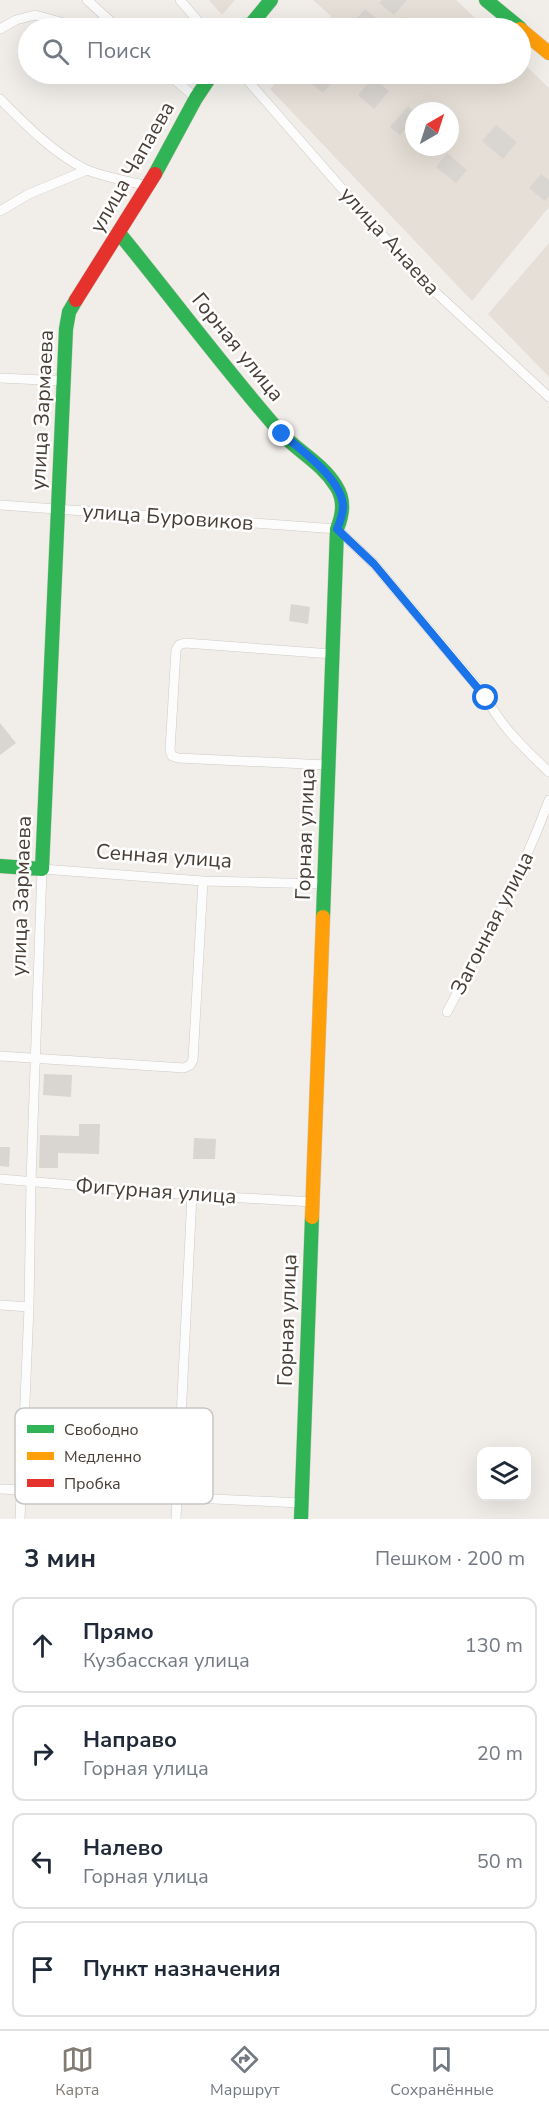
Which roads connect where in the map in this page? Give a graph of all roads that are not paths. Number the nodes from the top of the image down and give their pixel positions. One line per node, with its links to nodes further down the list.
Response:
1 (87, 0): 7 (street)
2 (180, 0): 8 (street)
3 (271, 0): 9 (street)
4 (486, 0): 10 (street)
5 (24, 18): 6 (street)
6 (51, 18)
7 (106, 18)
8 (195, 18)
9 (256, 18)
10 (507, 18)
11 (18, 19): 12 (street)
12 (0, 28)
13 (531, 38): 14 (street)
14 (549, 53)
15 (180, 84): 18 (street)
16 (205, 84): 18 (street, улица Чапаева)
17 (251, 84): 27 (street, улица Анаева)
18 (196, 98): 21 (street, улица Чапаева)
19 (0, 99): 20 (street)
20 (87, 170): 21 (street); 22 (street)
21 (148, 186): 23 (street, улица Чапаева)
22 (0, 211)
23 (119, 233): 24 (street, улица Чапаева); 30 (street, Горная улица)
24 (88, 280): 26 (street, улица Зармаева)
25 (0, 378): 26 (street)
26 (64, 381): 29 (street, улица Зармаева)
27 (549, 397)
28 (0, 505): 29 (street, улица Буровиков)
29 (59, 509): 30 (street, улица Буровиков); 36 (street, улица Зармаева)
30 (337, 529): 31 (street, Горная улица); 33 (street)
31 (332, 654): 32 (street, Горная улица); 32 (street)
32 (327, 765): 38 (street, Горная улица)
33 (549, 772)
34 (549, 801): 39 (street, Загонная улица)
35 (0, 866): 36 (street, Сенная улица)
36 (42, 869): 37 (street, Сенная улица); 41 (street, улица Зармаева)
37 (203, 881): 38 (street, Сенная улица); 41 (street)
38 (325, 884): 45 (street, Горная улица)
39 (447, 1012)
40 (0, 1056): 41 (street)
41 (37, 1059): 43 (street, улица Зармаева)
42 (0, 1179): 43 (street, Фигурная улица)
43 (32, 1181): 44 (street, Фигурная улица); 47 (street, улица Зармаева)
44 (192, 1195): 45 (street, Фигурная улица); 49 (street)
45 (313, 1202): 53 (street, Горная улица)
46 (0, 1305): 47 (street)
47 (29, 1307): 48 (street, улица Зармаева)
48 (25, 1408)
49 (182, 1408)
50 (0, 1489): 51 (street)
51 (15, 1490)
52 (213, 1499): 53 (street)
53 (301, 1503): 58 (street, Горная улица)
54 (21, 1504): 56 (street, улица Зармаева)
55 (177, 1504): 57 (street)
56 (20, 1519)
57 (176, 1519)
58 (301, 1519)

